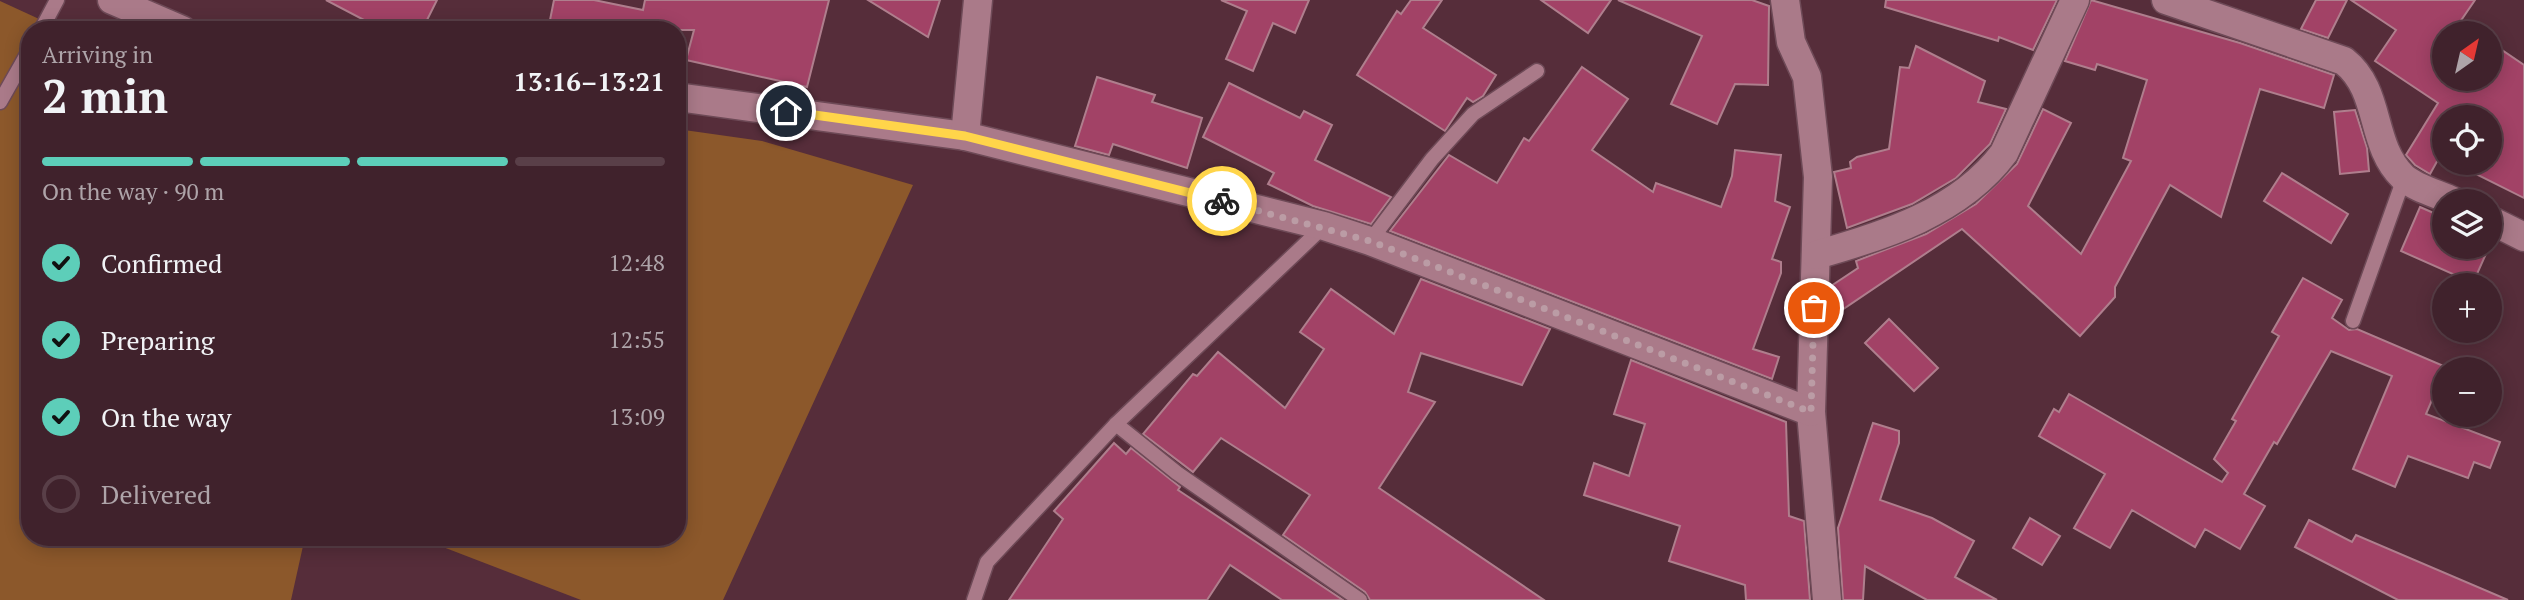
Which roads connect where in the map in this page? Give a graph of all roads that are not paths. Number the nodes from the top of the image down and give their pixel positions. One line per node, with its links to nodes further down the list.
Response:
1 (57, 0): 7 (lane)
2 (112, 0): 8 (street)
3 (978, 0): 13 (street)
4 (1785, 0): 20 (street)
5 (2075, 0): 20 (street)
6 (2166, 0): 14 (street)
7 (46, 21)
8 (161, 21)
9 (21, 65): 12 (lane)
10 (1537, 71): 19 (lane)
11 (686, 98): 13 (street)
12 (0, 102)
13 (965, 136): 16 (street)
14 (2404, 178): 15 (street); 21 (lane)
15 (2432, 191)
16 (1324, 226): 19 (street); 23 (lane)
17 (2502, 226): 18 (street)
18 (2524, 237)
19 (1370, 241): 22 (street)
20 (1816, 255): 22 (street)
21 (2353, 321)
22 (1811, 412): 26 (street)
23 (1116, 424): 24 (lane); 25 (lane)
24 (974, 600)
25 (1360, 600)
26 (1827, 600)

